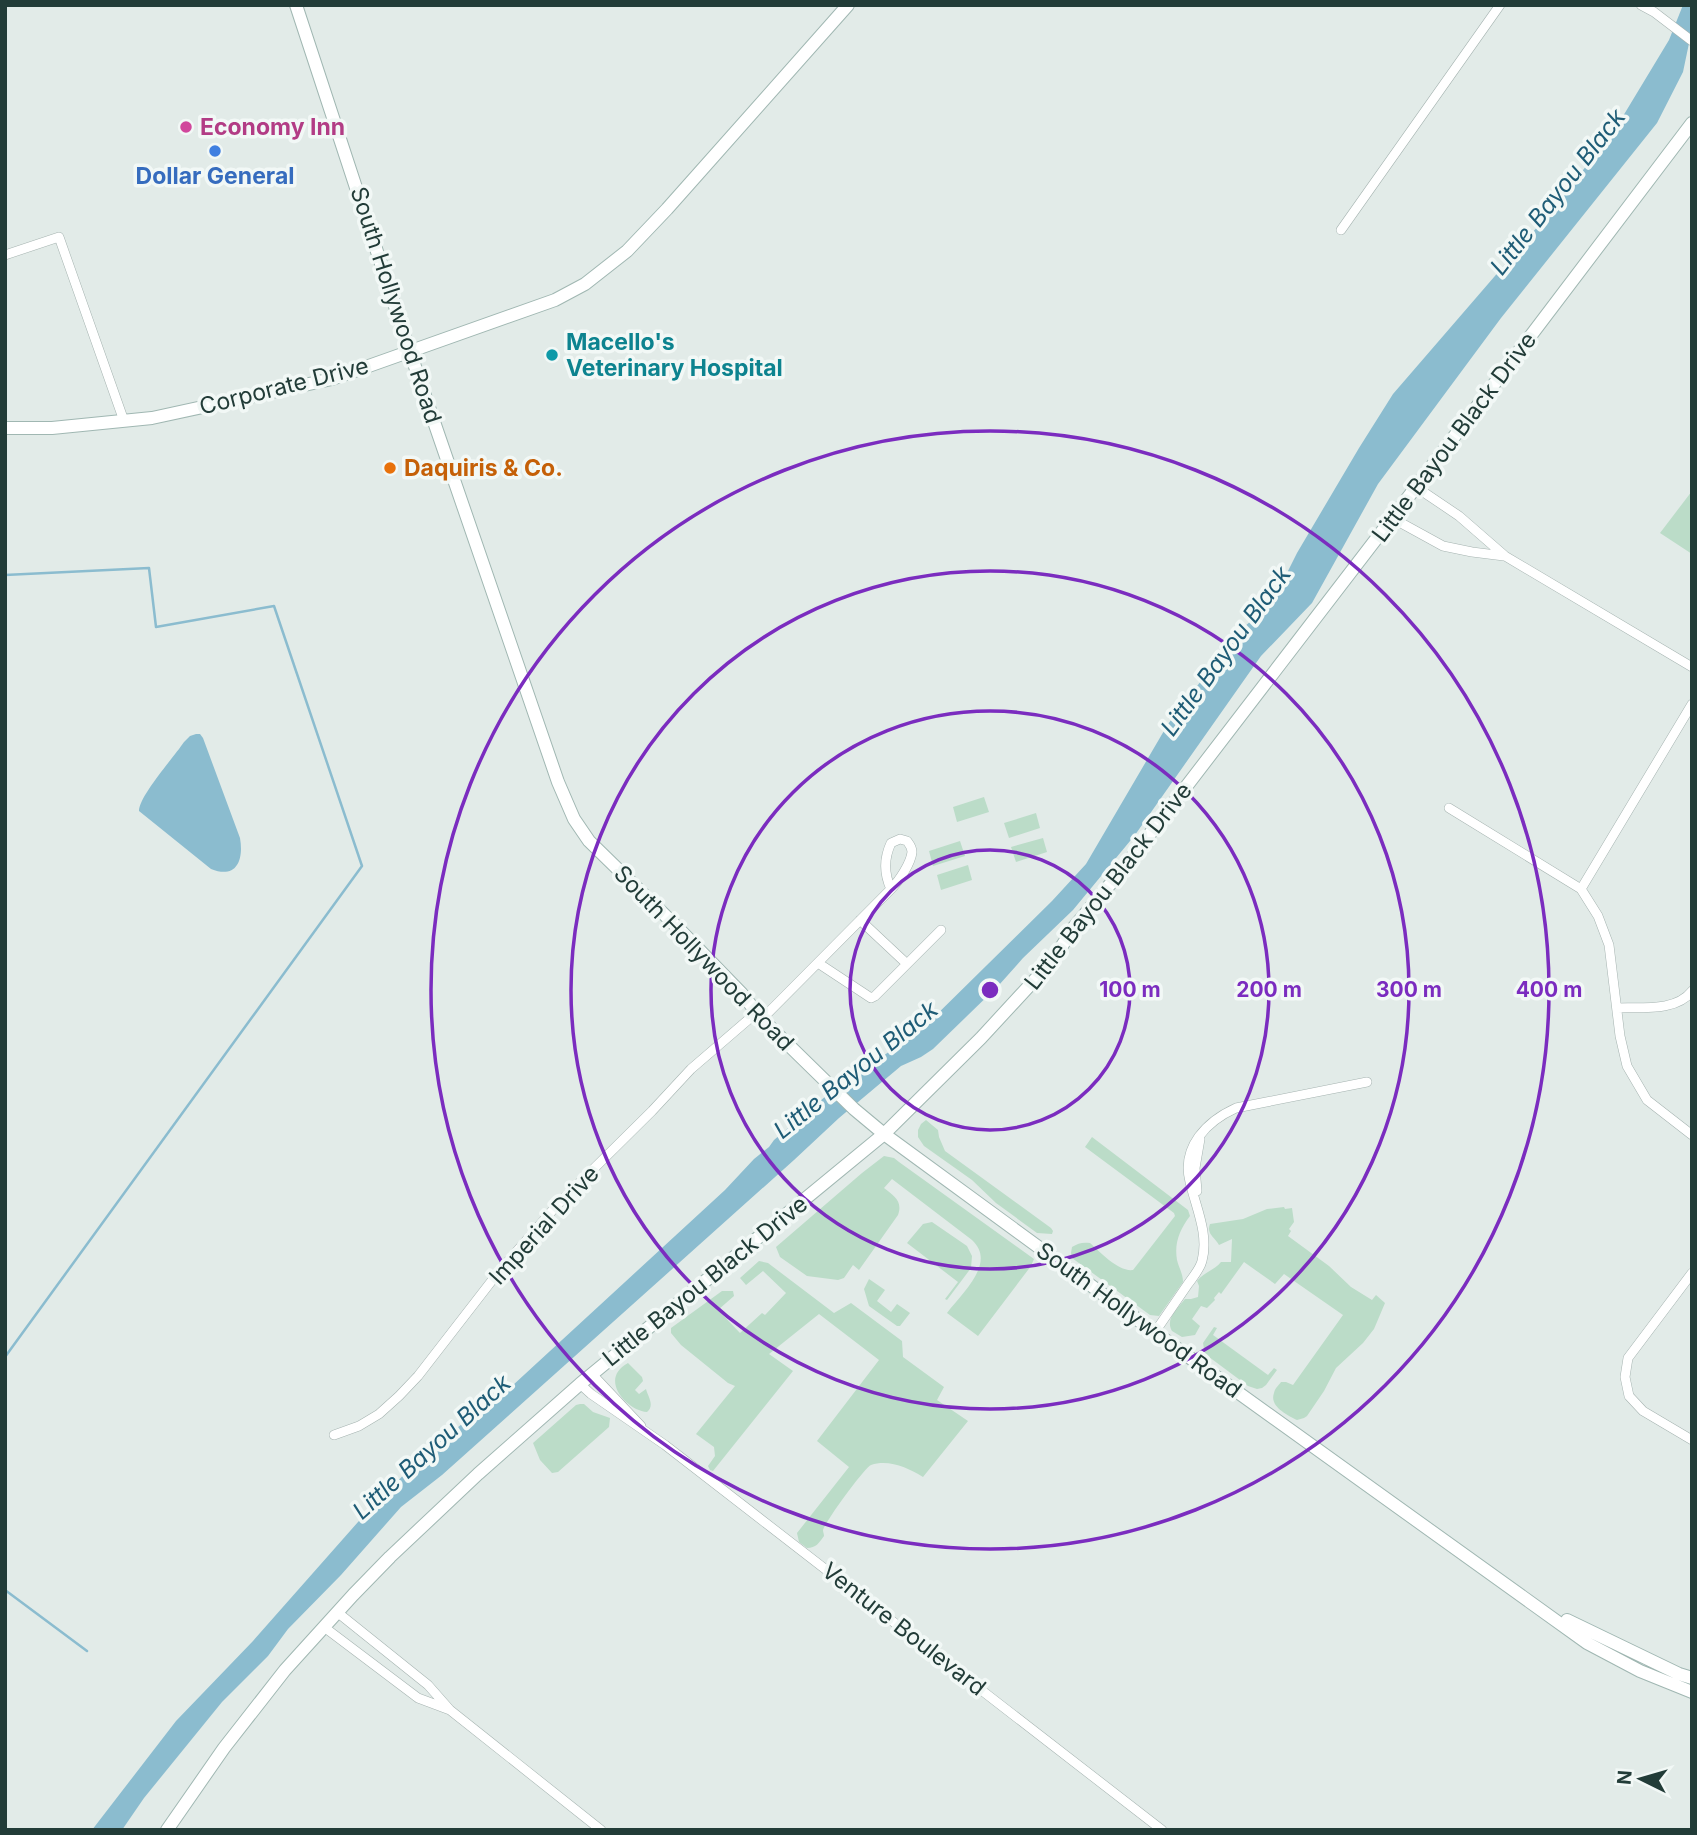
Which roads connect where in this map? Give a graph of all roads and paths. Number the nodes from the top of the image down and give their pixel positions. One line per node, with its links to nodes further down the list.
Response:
1 (296, 5): 10 (main road, South Hollywood Road)
2 (848, 5): 10 (main road, Corporate Drive)
3 (1500, 5): 8 (street)
4 (1640, 5): 5 (street)
5 (1651, 9): 6 (street)
6 (1692, 41)
7 (1692, 123): 13 (main road, Little Bayou Black Drive)
8 (1340, 230)
9 (5, 255): 11 (street)
10 (410, 352): 11 (main road, Corporate Drive); 27 (main road, South Hollywood Road)
11 (124, 421): 12 (main road, Corporate Drive)
12 (5, 428)
13 (1416, 488): 14 (main road, Little Bayou Black Drive); 15 (street)
14 (1392, 518): 15 (street); 29 (main road, Little Bayou Black Drive)
15 (1505, 556): 16 (street)
16 (1692, 667)
17 (1692, 704): 20 (street)
18 (1449, 808): 20 (street)
19 (891, 889): 19 (street, Imperial Drive); 21 (street, Imperial Drive)
20 (1581, 889): 26 (street)
21 (860, 920): 23 (street, Imperial Drive); 24 (street)
22 (941, 930): 24 (street)
23 (818, 963): 24 (street); 27 (street, Imperial Drive)
24 (907, 964)
25 (1692, 991): 26 (street)
26 (1617, 1008): 30 (street)
27 (759, 1016): 29 (main road, South Hollywood Road); 36 (street, Imperial Drive)
28 (1367, 1082): 32 (street)
29 (884, 1134): 32 (main road, South Hollywood Road); 33 (main road, Little Bayou Black Drive)
30 (1692, 1135)
31 (1692, 1273): 37 (street)
32 (1155, 1332): 38 (main road, South Hollywood Road)
33 (592, 1374): 34 (main road, Little Bayou Black Drive); 35 (street, Venture Boulevard)
34 (580, 1384): 35 (street, Venture Boulevard); 39 (main road, Little Bayou Black Drive)
35 (644, 1430): 46 (street, Venture Boulevard)
36 (334, 1435)
37 (1692, 1440)
38 (1532, 1602): 41 (main road, South Hollywood Road); 42 (main road, South Hollywood Road)
39 (337, 1612): 40 (main road, Little Bayou Black Drive); 43 (street)
40 (324, 1628): 43 (street); 44 (main road, Little Bayou Black Drive)
41 (1692, 1678)
42 (1692, 1692)
43 (450, 1710): 45 (street)
44 (167, 1830)
45 (601, 1830)
46 (1162, 1830)

